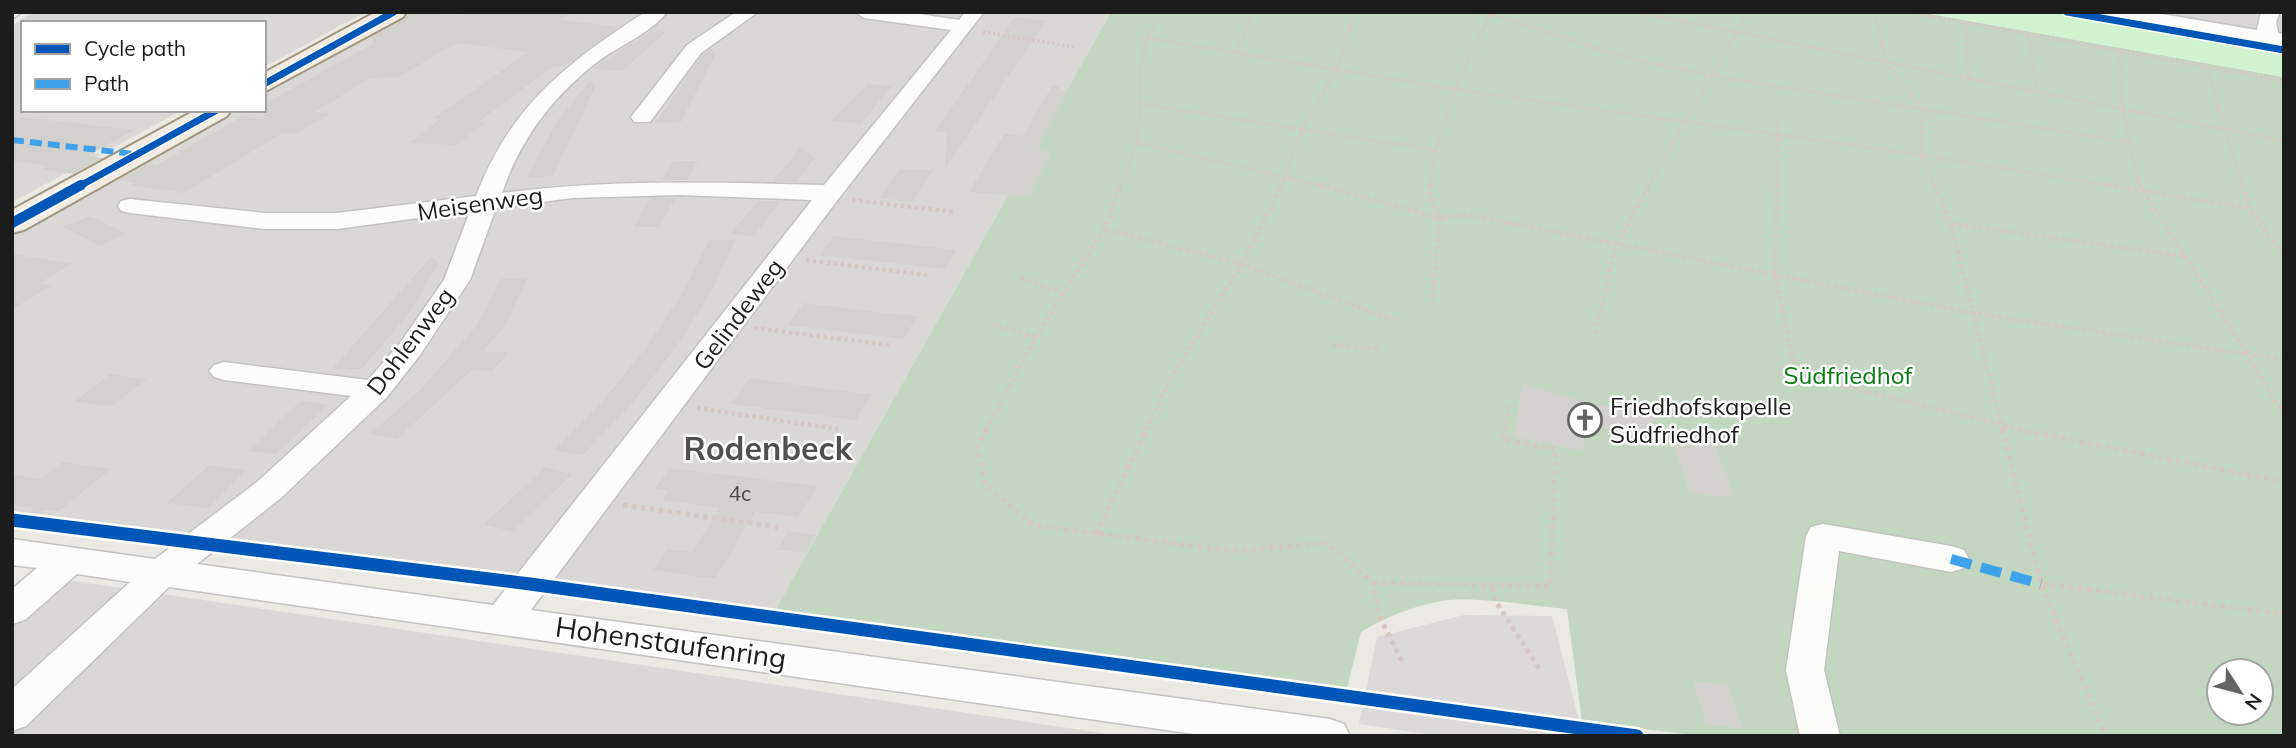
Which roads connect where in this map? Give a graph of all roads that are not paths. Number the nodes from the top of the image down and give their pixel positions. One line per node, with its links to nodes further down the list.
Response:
1 (394, 12): 9 (main road)
2 (658, 12): 13 (street, Dohlenweg)
3 (749, 12): 11 (street)
4 (864, 12): 7 (street)
5 (2114, 12): 8 (street)
6 (2272, 12): 8 (street)
7 (968, 22): 12 (street, Gelindeweg)
8 (2277, 39)
9 (266, 83)
10 (213, 112): 15 (main road)
11 (642, 117)
12 (829, 195): 13 (street, Meisenweg); 23 (street, Gelindeweg)
13 (486, 201): 14 (street, Meisenweg); 17 (street, Dohlenweg)
14 (131, 206)
15 (12, 223)
16 (224, 371): 17 (street)
17 (376, 390): 21 (street, Dohlenweg)
18 (12, 552): 20 (street, Hohenstaufenring)
19 (1951, 559): 26 (street)
20 (70, 560): 21 (street, Hohenstaufenring); 22 (street)
21 (163, 572): 23 (street, Hohenstaufenring); 24 (street, Dohlenweg)
22 (12, 610)
23 (504, 618): 25 (street, Hohenstaufenring)
24 (12, 714)
25 (1330, 736)
26 (1820, 736)

